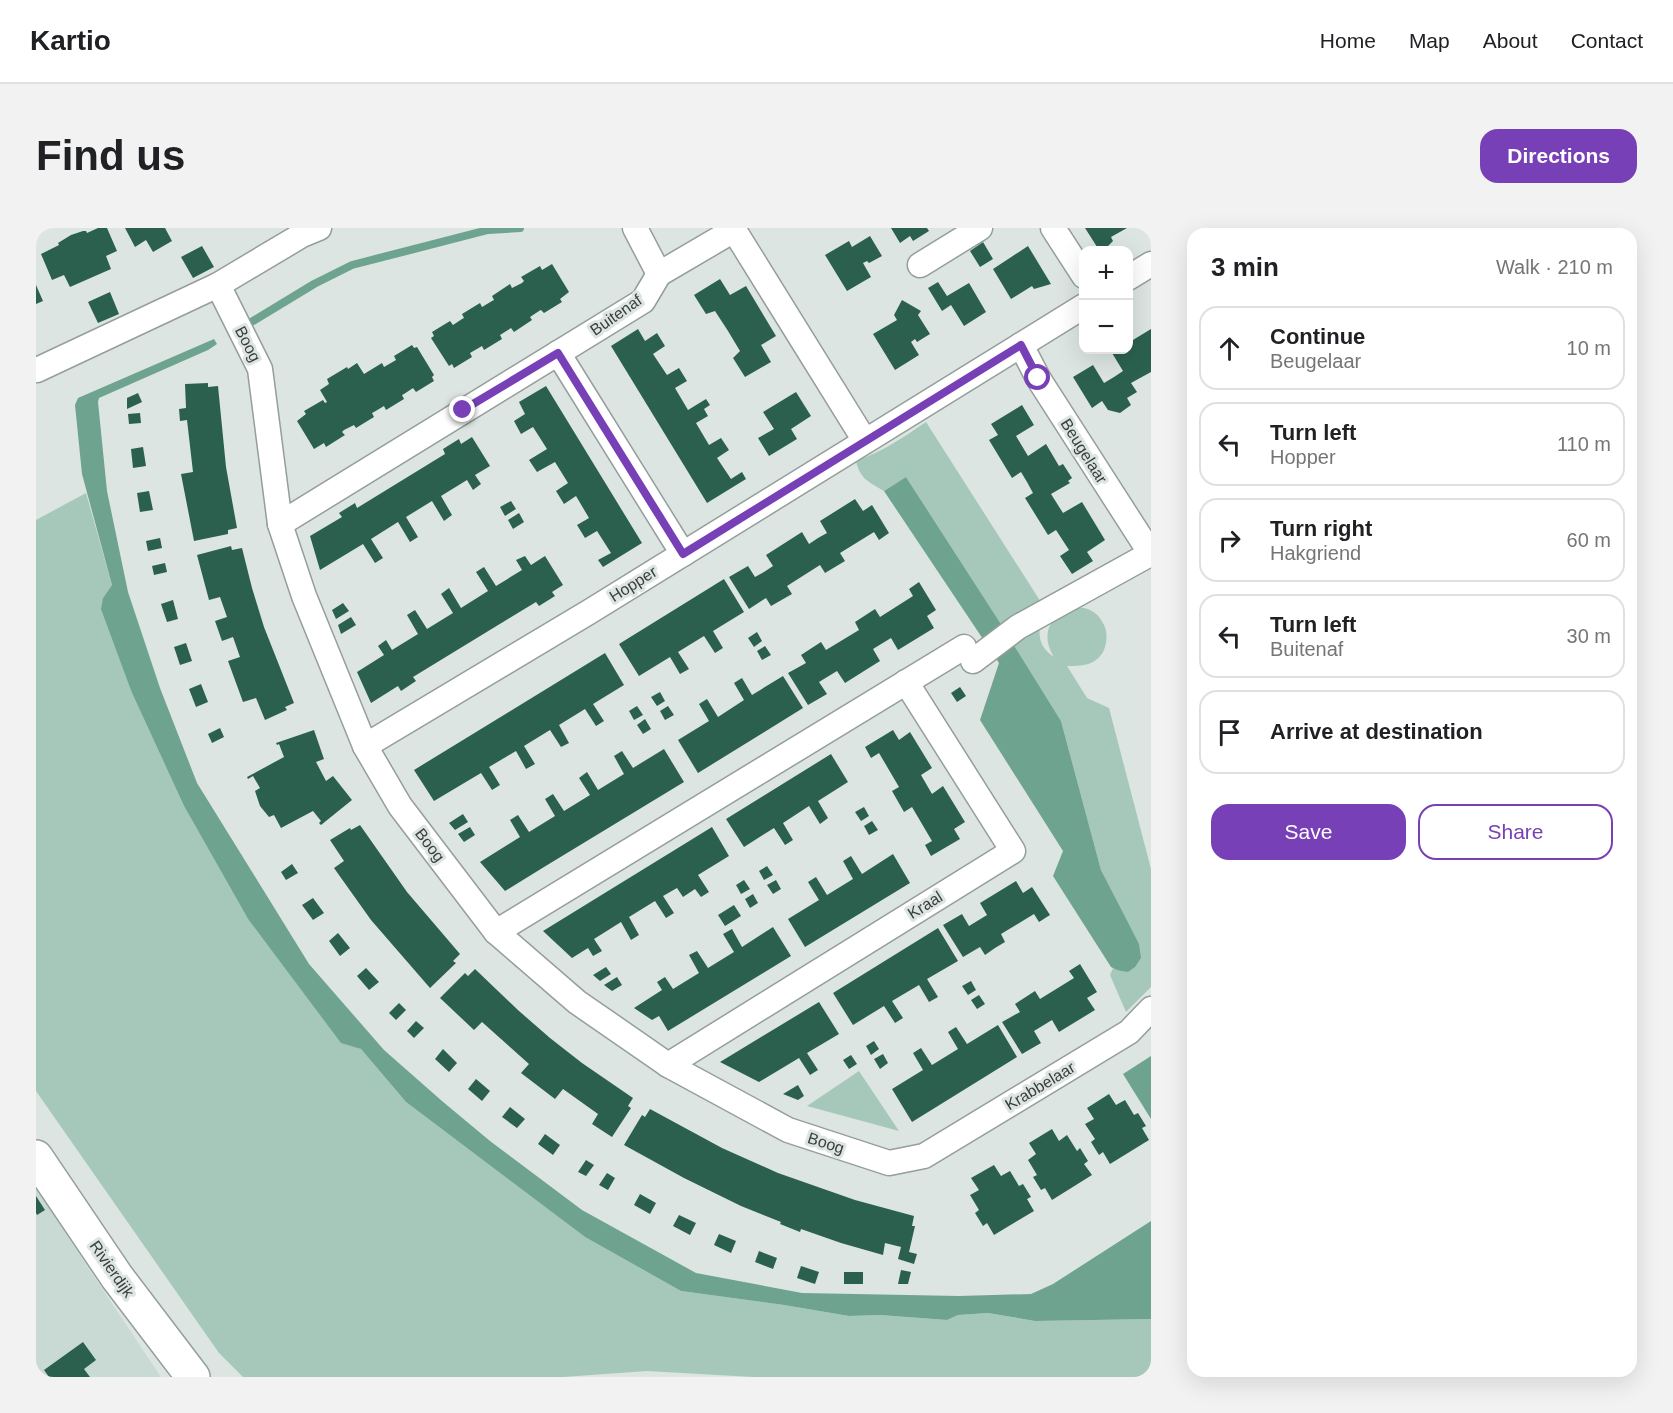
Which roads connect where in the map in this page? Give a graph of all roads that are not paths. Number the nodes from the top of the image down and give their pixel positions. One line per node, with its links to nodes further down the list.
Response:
1 (319, 228): 10 (street)
2 (635, 228): 8 (street)
3 (980, 228): 6 (street)
4 (1053, 228): 7 (street)
5 (1151, 264): 9 (street)
6 (920, 265)
7 (1079, 270)
8 (659, 274): 13 (street, Buitenaf); 15 (street, Buitenaf)
9 (1133, 275)
10 (218, 285): 14 (street); 16 (street, Boog)
11 (1079, 309): 12 (street, Hopper)
12 (1021, 345): 15 (street, Hopper); 18 (street, Beugelaar)
13 (558, 353): 16 (street, Buitenaf); 17 (street)
14 (37, 370)
15 (865, 441): 17 (street, Hopper)
16 (280, 524): 20 (street, Boog)
17 (683, 554): 20 (street, Hopper)
18 (1150, 554): 19 (street)
19 (906, 682): 21 (street); 23 (street, Kraal)
20 (365, 746): 21 (street, Boog)
21 (496, 932): 23 (street, Boog)
22 (1151, 1009): 24 (street, Krabbelaar)
23 (668, 1065): 24 (street, Boog)
24 (924, 1156)
25 (36, 1157): 26 (street, Rivierdijk)
26 (193, 1377)

